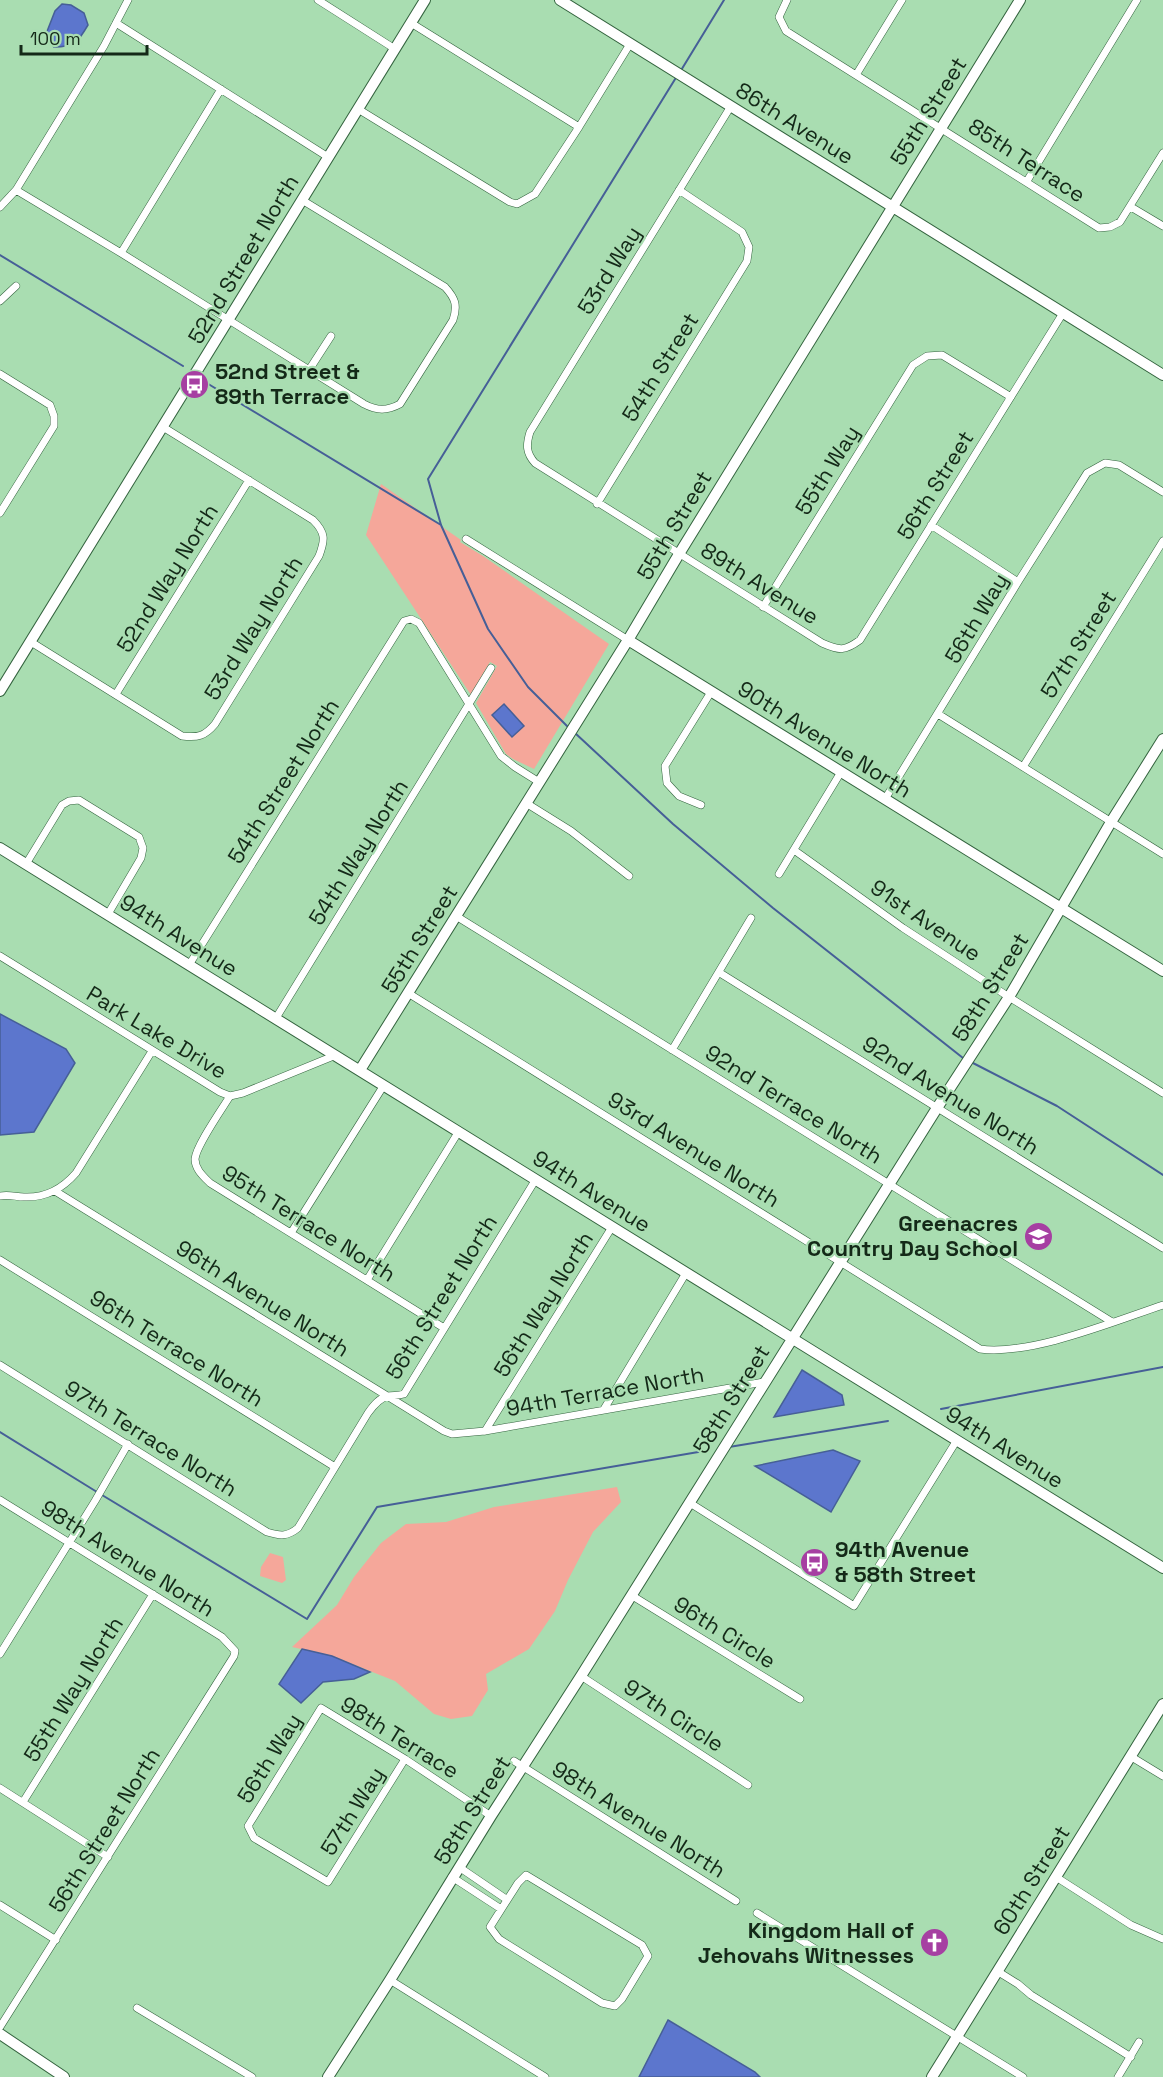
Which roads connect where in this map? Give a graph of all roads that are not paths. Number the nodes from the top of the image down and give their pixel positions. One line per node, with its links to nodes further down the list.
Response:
1 (128, 0): 9 (street)
2 (318, 0): 12 (street)
3 (425, 0): 10 (street, 52nd Street North)
4 (560, 0): 11 (street, 86th Avenue)
5 (787, 0): 13 (street, 85th Terrace)
6 (902, 0): 13 (street)
7 (1020, 0): 18 (street, 55th Street)
8 (1137, 0): 21 (street)
9 (116, 23): 14 (street); 22 (street)
10 (411, 23): 12 (street, 52nd Street North); 17 (street)
11 (630, 44): 15 (street, 86th Avenue); 17 (street)
12 (394, 49): 16 (street, 52nd Street North)
13 (856, 75): 18 (street, 85th Terrace)
14 (221, 89): 20 (street); 29 (street)
15 (731, 106): 23 (street, 53rd Way); 26 (street, 86th Avenue)
16 (358, 109): 17 (street); 20 (street, 52nd Street North)
17 (579, 127)
18 (941, 127): 21 (street, 85th Terrace); 26 (street, 55th Street)
19 (1163, 153): 27 (street)
20 (328, 157): 24 (street, 52nd Street North)
21 (1027, 181): 27 (street, 85th Terrace)
22 (16, 190): 25 (street); 29 (street)
23 (679, 190): 40 (street, 53rd Way); 43 (street, 54th Street)
24 (302, 200): 33 (street, 52nd Street North); 35 (street)
25 (0, 207)
26 (893, 207): 32 (street, 86th Avenue); 48 (street, 55th Street)
27 (1131, 207): 28 (street)
28 (1163, 226)
29 (122, 253): 33 (street)
30 (16, 286): 31 (street)
31 (0, 302)
32 (1063, 313): 37 (street, 86th Avenue); 38 (street, 56th Street)
33 (229, 320): 35 (street); 39 (street, 52nd Street North)
34 (331, 336): 35 (street)
35 (309, 370)
36 (0, 374): 44 (street)
37 (1163, 375)
38 (1011, 397): 45 (street, 56th Street); 50 (street, 55th Way)
39 (163, 427): 41 (street); 52 (street, 52nd Street North)
40 (529, 456): 43 (street, 89th Avenue)
41 (249, 480): 57 (street, 52nd Way North); 57 (street, 53rd Way North)
42 (1163, 492): 49 (street, 56th Way)
43 (597, 504): 48 (street, 89th Avenue)
44 (0, 513)
45 (931, 525): 49 (street); 53 (street, 56th Street)
46 (466, 539): 51 (street, 90th Avenue North)
47 (1163, 541): 61 (street, 57th Street)
48 (679, 554): 50 (street, 89th Avenue); 51 (street, 55th Street)
49 (1018, 582): 59 (street, 56th Way)
50 (763, 607): 53 (street, 89th Avenue)
51 (628, 640): 56 (street, 90th Avenue North); 63 (street, 55th Street)
52 (30, 642): 55 (street, 52nd Street North); 57 (street)
53 (822, 643)
54 (491, 668): 58 (street, 54th Way North)
55 (0, 691)
56 (711, 692): 62 (street, 90th Avenue North); 66 (street)
57 (116, 694)
58 (470, 704): 63 (street); 79 (street, 54th Street North); 84 (street, 54th Way North)
59 (938, 714): 61 (street); 64 (street, 56th Way)
60 (1163, 739): 67 (street, 58th Street)
61 (1023, 767): 67 (street)
62 (841, 772): 64 (street, 90th Avenue North); 69 (street)
63 (539, 782): 65 (street, 55th Street)
64 (885, 800): 74 (street, 90th Avenue North)
65 (526, 803): 73 (street); 76 (street, 55th Street)
66 (701, 805)
67 (1111, 822): 70 (street); 74 (street, 58th Street)
68 (0, 848): 71 (street, 94th Avenue)
69 (794, 850): 72 (street); 83 (street, 91st Avenue)
70 (1163, 854)
71 (26, 864): 75 (street, 94th Avenue); 75 (street)
72 (779, 874)
73 (629, 876)
74 (1060, 908): 80 (street, 90th Avenue North); 83 (street, 58th Street)
75 (108, 914): 79 (street, 94th Avenue)
76 (456, 916): 82 (street, 55th Street); 85 (street, 92nd Terrace North)
77 (751, 918): 81 (street)
78 (0, 956): 86 (street, Park Lake Drive)
79 (189, 965): 84 (street, 94th Avenue)
80 (1163, 971)
81 (720, 973): 85 (street); 92 (street, 92nd Avenue North)
82 (408, 993): 88 (street, 55th Street); 102 (street, 93rd Avenue North)
83 (1009, 997): 90 (street, 91st Avenue); 92 (street, 58th Street)
84 (276, 1018): 87 (street, 94th Avenue)
85 (672, 1050): 95 (street, 92nd Terrace North)
86 (152, 1051): 91 (street, Park Lake Drive); 96 (street)
87 (336, 1055): 88 (street, 94th Avenue); 91 (street, Park Lake Drive)
88 (360, 1070): 89 (street, 94th Avenue)
89 (384, 1085): 93 (street, 94th Avenue); 99 (street)
90 (1163, 1093)
91 (230, 1096): 99 (street, 95th Terrace North)
92 (937, 1108): 95 (street, 58th Street); 100 (street, 92nd Avenue North)
93 (459, 1131): 94 (street, 94th Avenue); 104 (street)
94 (536, 1179): 98 (street, 94th Avenue); 107 (street, 56th Street North)
95 (889, 1184): 102 (street, 58th Street); 106 (street, 92nd Terrace North)
96 (55, 1191): 97 (street); 111 (street, 96th Avenue North)
97 (0, 1196)
98 (612, 1227): 103 (street, 94th Avenue); 113 (street, 56th Way North)
99 (291, 1233): 104 (street, 95th Terrace North)
100 (1163, 1248)
101 (0, 1260): 117 (street, 96th Terrace North)
102 (841, 1262): 106 (street, 93rd Avenue North); 108 (street, 58th Street)
103 (686, 1273): 108 (street, 94th Avenue); 112 (street)
104 (367, 1280): 107 (street, 95th Terrace North)
105 (1163, 1305): 106 (street)
106 (1112, 1322)
107 (444, 1328): 111 (street, 56th Street North)
108 (792, 1339): 110 (street, 58th Street); 115 (street, 94th Avenue)
109 (0, 1365): 116 (street, 97th Terrace North)
110 (764, 1382): 112 (street, 94th Terrace North); 119 (street, 58th Street)
111 (388, 1396): 114 (street, 96th Avenue North); 117 (street, 56th Street North)
112 (604, 1409): 113 (street, 94th Terrace North)
113 (485, 1431): 114 (street, 94th Terrace North)
114 (452, 1434)
115 (957, 1440): 119 (street); 122 (street, 94th Avenue)
116 (128, 1444): 120 (street, 97th Terrace North); 121 (street)
117 (335, 1467): 120 (street, 56th Street North)
118 (0, 1500): 121 (street, 98th Avenue North)
119 (690, 1503): 124 (street, 58th Street)
120 (285, 1536)
121 (68, 1543): 123 (street, 98th Avenue North); 126 (street)
122 (1163, 1568)
123 (153, 1594): 125 (street, 98th Avenue North); 137 (street, 55th Way North)
124 (631, 1595): 127 (street, 58th Street); 128 (street, 96th Circle)
125 (235, 1651): 139 (street, 56th Street North)
126 (0, 1654)
127 (581, 1676): 133 (street, 58th Street); 135 (street, 97th Circle)
128 (800, 1700)
129 (1163, 1704): 131 (street, 60th Street)
130 (321, 1708): 132 (street, 98th Terrace); 143 (street, 56th Way)
131 (1130, 1756): 134 (street); 142 (street, 60th Street)
132 (405, 1759): 138 (street, 98th Terrace); 143 (street, 57th Way)
133 (518, 1764): 138 (street, 58th Street); 145 (street, 98th Avenue North)
134 (1163, 1776)
135 (748, 1785)
136 (0, 1788): 137 (street)
137 (23, 1802): 139 (street)
138 (490, 1816): 140 (street, 58th Street)
139 (108, 1857): 150 (street, 56th Street North)
140 (459, 1867): 141 (street, 58th Street); 144 (street)
141 (452, 1877): 147 (street); 152 (street, 58th Street)
142 (1056, 1877): 149 (street); 151 (street, 60th Street)
143 (328, 1882)
144 (506, 1899): 147 (street); 147 (street)
145 (736, 1902)
146 (0, 1905): 150 (street)
147 (501, 1909)
148 (757, 1913): 156 (street)
149 (1163, 1939)
150 (56, 1940): 154 (street, 56th Street North)
151 (997, 1971): 156 (street, 60th Street); 158 (street)
152 (390, 1980): 161 (street, 58th Street); 162 (street)
153 (136, 2008): 160 (street)
154 (0, 2027)
155 (0, 2034): 159 (street)
156 (957, 2036): 163 (street, 60th Street); 164 (street)
157 (1140, 2042): 158 (street)
158 (1131, 2057): 165 (street)
159 (64, 2077)
160 (252, 2077)
161 (328, 2077)
162 (545, 2077)
163 (932, 2077)
164 (1023, 2077)
165 (1118, 2077)

